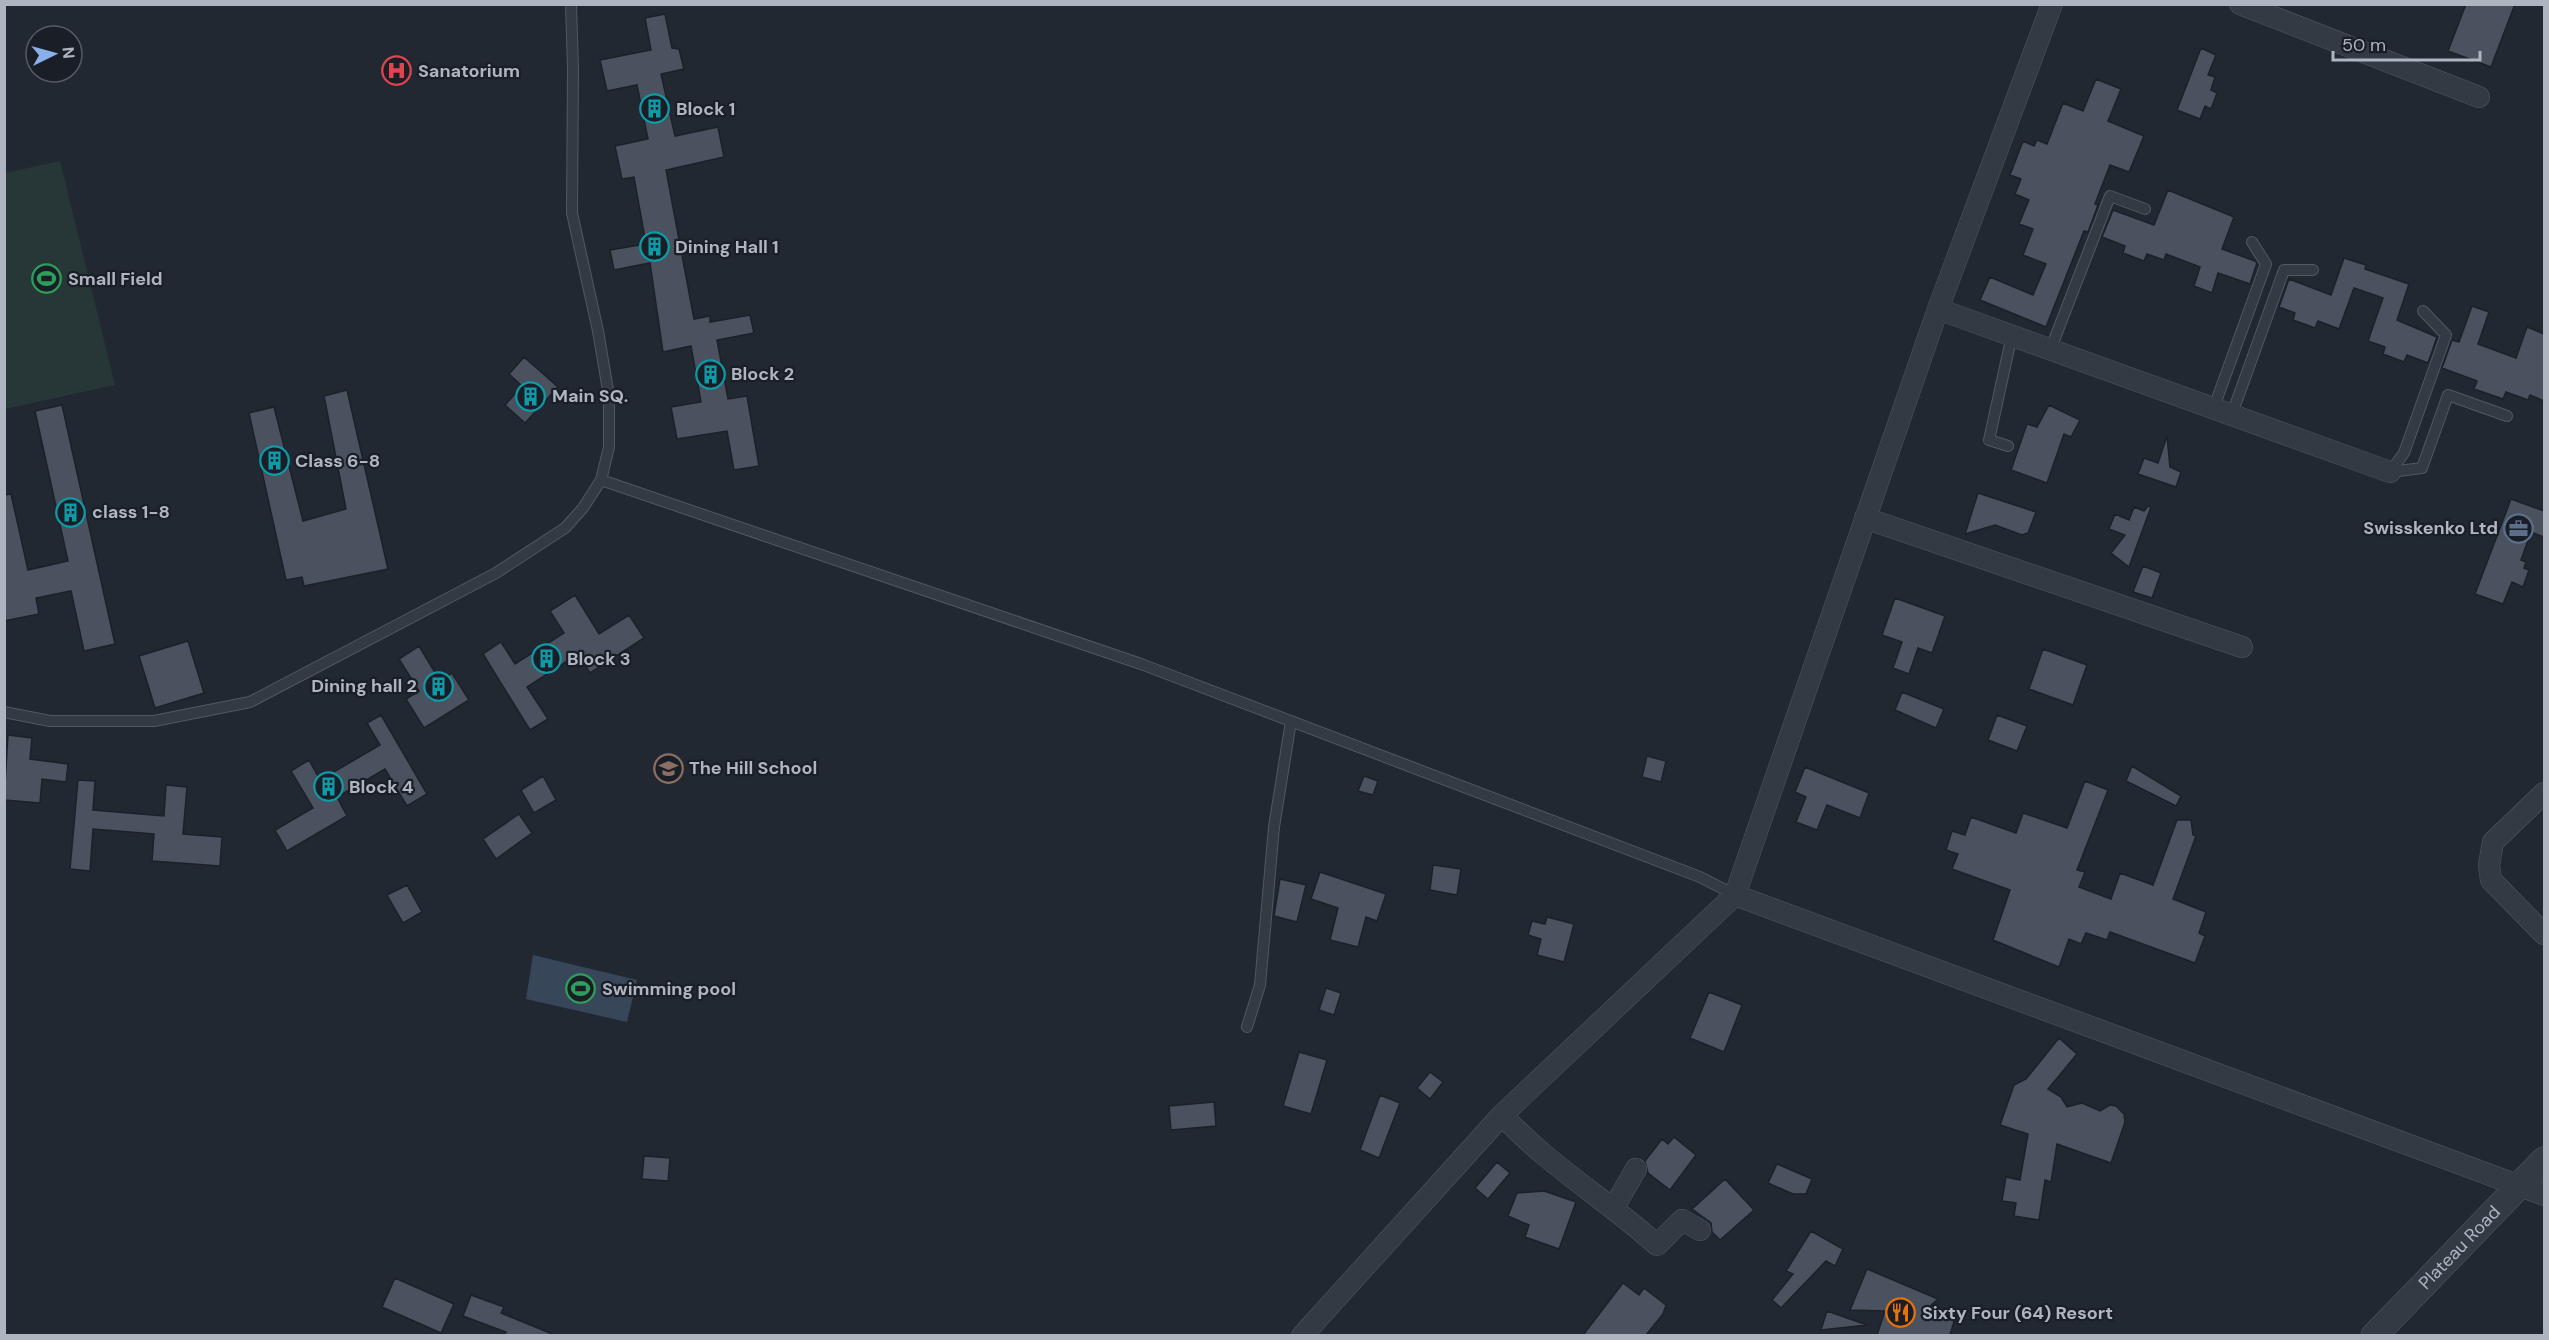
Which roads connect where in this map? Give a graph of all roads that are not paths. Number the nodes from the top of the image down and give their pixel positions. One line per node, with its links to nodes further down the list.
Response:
1 (571, 4): 16 (lane)
2 (2052, 4): 8 (street)
3 (2240, 4): 4 (street)
4 (2479, 97)
5 (2145, 209): 11 (lane)
6 (2252, 243): 12 (lane)
7 (2313, 270): 12 (lane)
8 (1938, 309): 10 (street); 17 (street)
9 (2423, 311): 15 (lane)
10 (2012, 335): 11 (street); 14 (lane)
11 (2051, 348): 12 (street)
12 (2223, 411): 15 (street)
13 (2507, 416): 15 (lane)
14 (2008, 446)
15 (2390, 472)
16 (601, 480): 19 (lane); 20 (lane)
17 (1865, 518): 18 (street); 22 (street)
18 (2242, 647)
19 (4, 712)
20 (1291, 721): 22 (lane); 24 (lane)
21 (2544, 793): 23 (street)
22 (1735, 895): 25 (street); 28 (street)
23 (2544, 934)
24 (1247, 1027)
25 (1502, 1115): 29 (street); 31 (street)
26 (2544, 1160): 28 (street, Plateau Road)
27 (1636, 1169): 29 (street)
28 (2533, 1190): 32 (street, Plateau Road)
29 (1614, 1207): 30 (street)
30 (1700, 1230)
31 (1312, 1333)
32 (2374, 1335)

